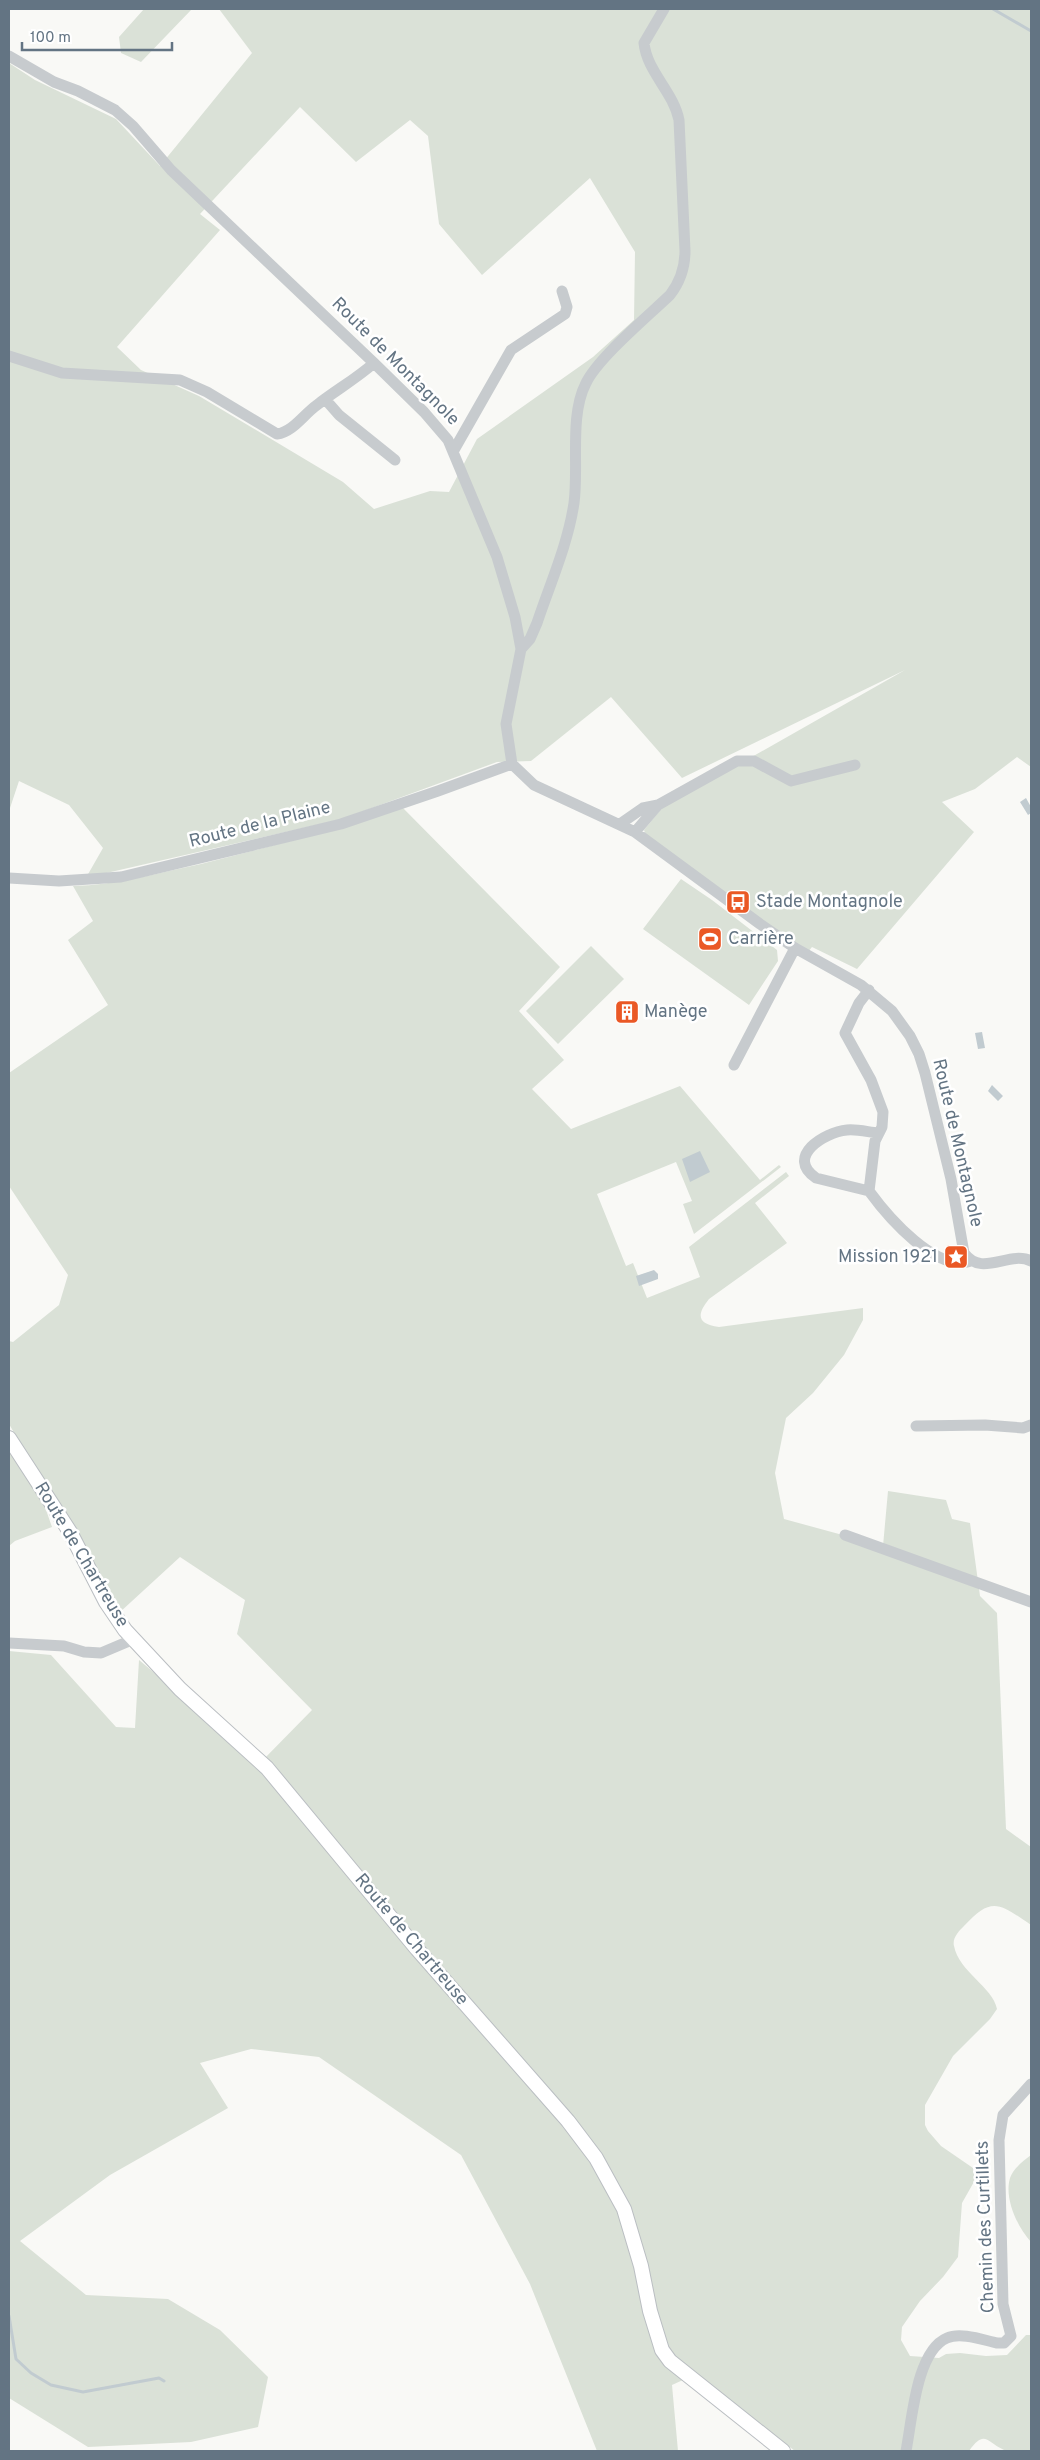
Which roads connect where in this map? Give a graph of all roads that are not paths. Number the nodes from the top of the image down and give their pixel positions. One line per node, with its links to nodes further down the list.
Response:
1 (664, 9): 9 (street)
2 (9, 56): 5 (street, Route de Montagnole)
3 (562, 291): 7 (street)
4 (9, 356): 6 (street)
5 (374, 362): 6 (street); 7 (street, Route de Montagnole)
6 (325, 399): 8 (street)
7 (454, 450): 9 (street, Route de Montagnole)
8 (395, 460)
9 (521, 649): 10 (street, Route de Montagnole)
10 (512, 764): 13 (street, Route de Montagnole); 15 (street, Route de la Plaine)
11 (854, 764): 12 (street)
12 (658, 805): 13 (street); 14 (street)
13 (620, 824): 14 (street, Route de Montagnole)
14 (635, 832): 16 (street, Route de Montagnole)
15 (9, 878)
16 (795, 948): 17 (street, Route de Montagnole); 18 (street)
17 (869, 990): 19 (street); 22 (street, Route de Montagnole)
18 (734, 1065)
19 (878, 1133): 20 (street); 20 (street)
20 (869, 1191): 22 (street)
21 (1030, 1259): 22 (street)
22 (971, 1261)
23 (1031, 1425): 24 (street)
24 (916, 1426)
25 (9, 1438): 28 (main road, Route de Chartreuse)
26 (845, 1536): 27 (street)
27 (1031, 1602)
28 (134, 1640): 29 (street); 31 (main road, Route de Chartreuse)
29 (9, 1643)
30 (1031, 2084): 32 (street, Chemin des Curtillets)
31 (782, 2451)
32 (906, 2451)

